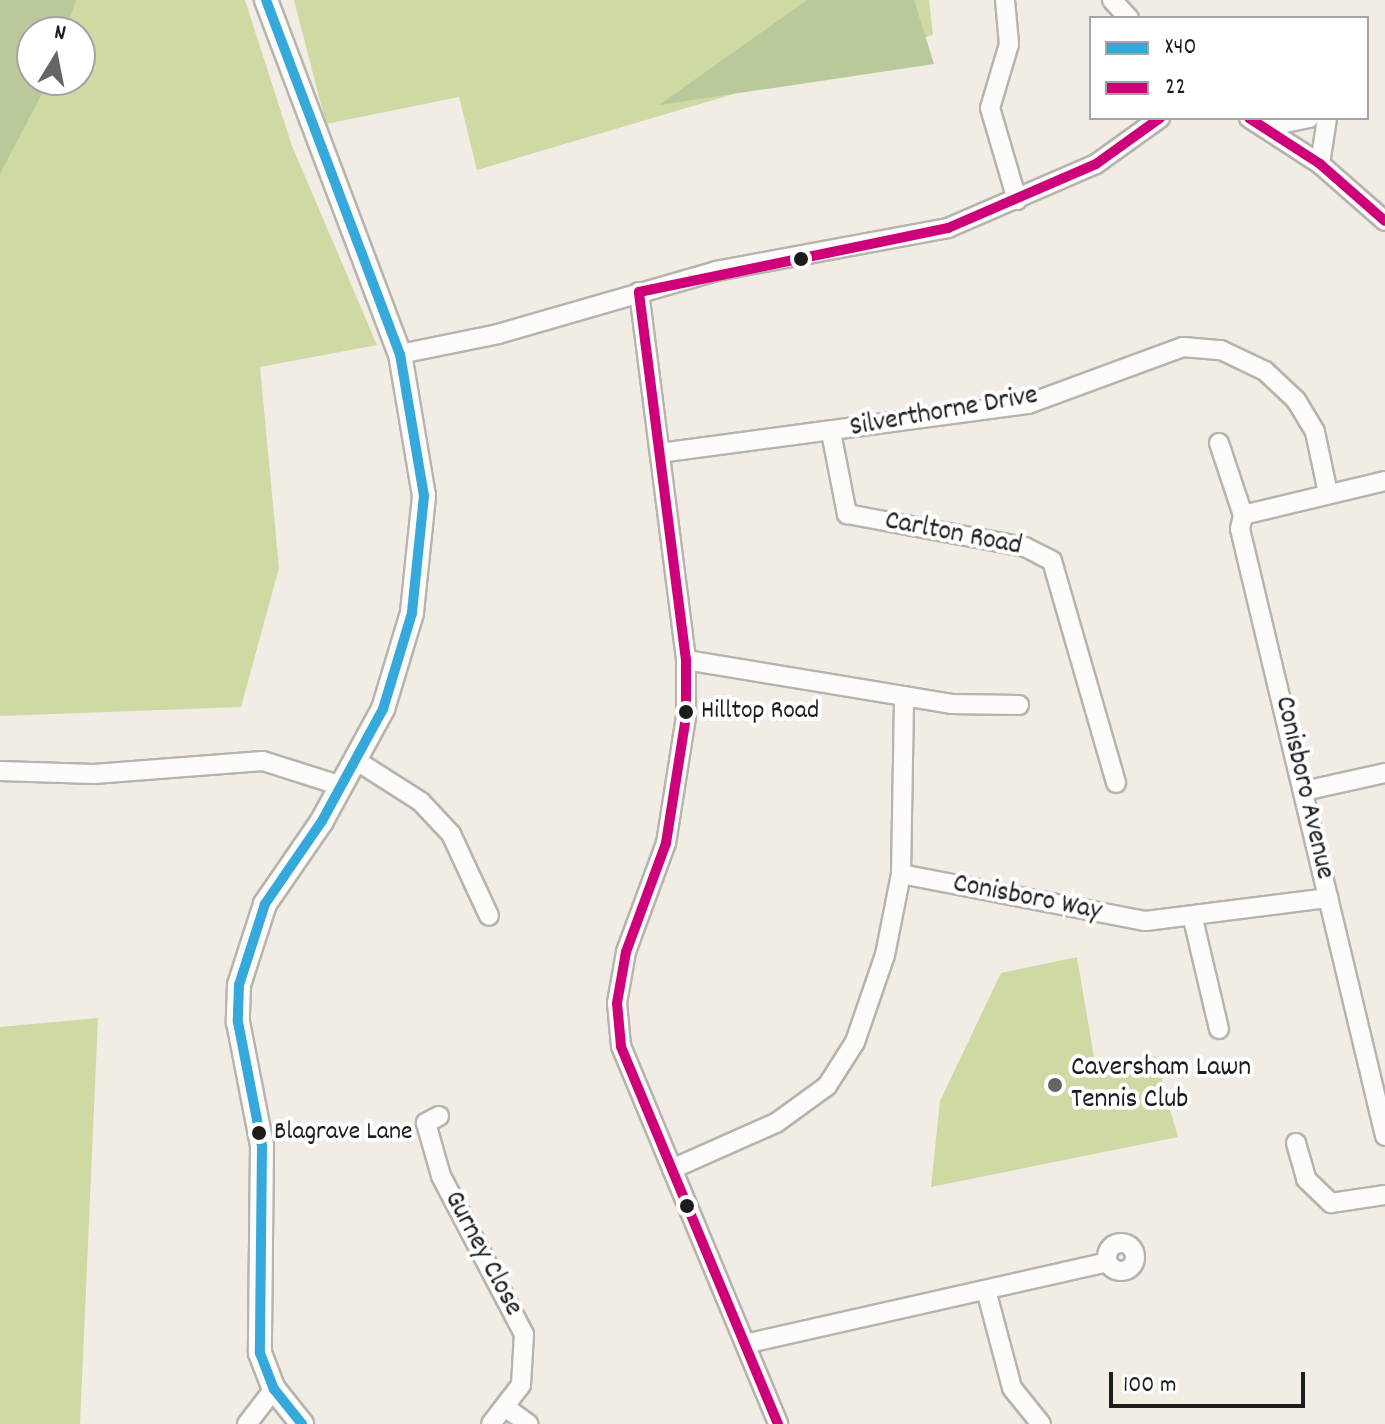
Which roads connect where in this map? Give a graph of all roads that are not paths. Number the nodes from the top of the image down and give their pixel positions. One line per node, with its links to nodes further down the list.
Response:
1 (266, 0): 14 (main road)
2 (1005, 0): 11 (street)
3 (1112, 0): 4 (street)
4 (1127, 16)
5 (1157, 120): 11 (street)
6 (1253, 120): 9 (street)
7 (1299, 120): 9 (street)
8 (1327, 120): 10 (street)
9 (1266, 127): 10 (street)
10 (1320, 164): 12 (street)
11 (1017, 200): 13 (street)
12 (1385, 221)
13 (639, 292): 14 (street); 17 (street)
14 (400, 354): 24 (main road)
15 (831, 432): 17 (street, Silverthorne Drive); 19 (street, Silverthorne Drive); 27 (street, Carlton Road)
16 (1219, 443): 20 (street, Conisboro Avenue)
17 (660, 453): 21 (street)
18 (1385, 481): 19 (street)
19 (1328, 493): 20 (street)
20 (1243, 515): 29 (street, Conisboro Avenue)
21 (686, 660): 22 (street); 39 (street)
22 (904, 696): 23 (street); 30 (street)
23 (1019, 705)
24 (357, 761): 28 (main road); 32 (street)
25 (0, 771): 28 (street)
26 (1385, 773): 29 (street)
27 (1116, 783)
28 (342, 786): 44 (main road)
29 (1304, 791): 31 (street, Conisboro Avenue)
30 (901, 874): 33 (street, Conisboro Way); 39 (street)
31 (1329, 898): 33 (street, Conisboro Way); 35 (street, Conisboro Avenue)
32 (489, 916)
33 (1193, 919): 34 (street)
34 (1219, 1029)
35 (1382, 1110): 37 (street, Conisboro Avenue)
36 (426, 1121): 45 (street, Gurney Close)
37 (1385, 1136)
38 (1296, 1143): 40 (street)
39 (672, 1169): 43 (street)
40 (1385, 1195)
41 (1107, 1262): 42 (street)
42 (986, 1290): 43 (street); 51 (street)
43 (749, 1343): 50 (street)
44 (274, 1389): 46 (main road); 47 (street)
45 (505, 1407): 48 (street, Gurney Close); 49 (street)
46 (294, 1422)
47 (247, 1424)
48 (491, 1424)
49 (528, 1424)
50 (778, 1424)
51 (1041, 1424)

